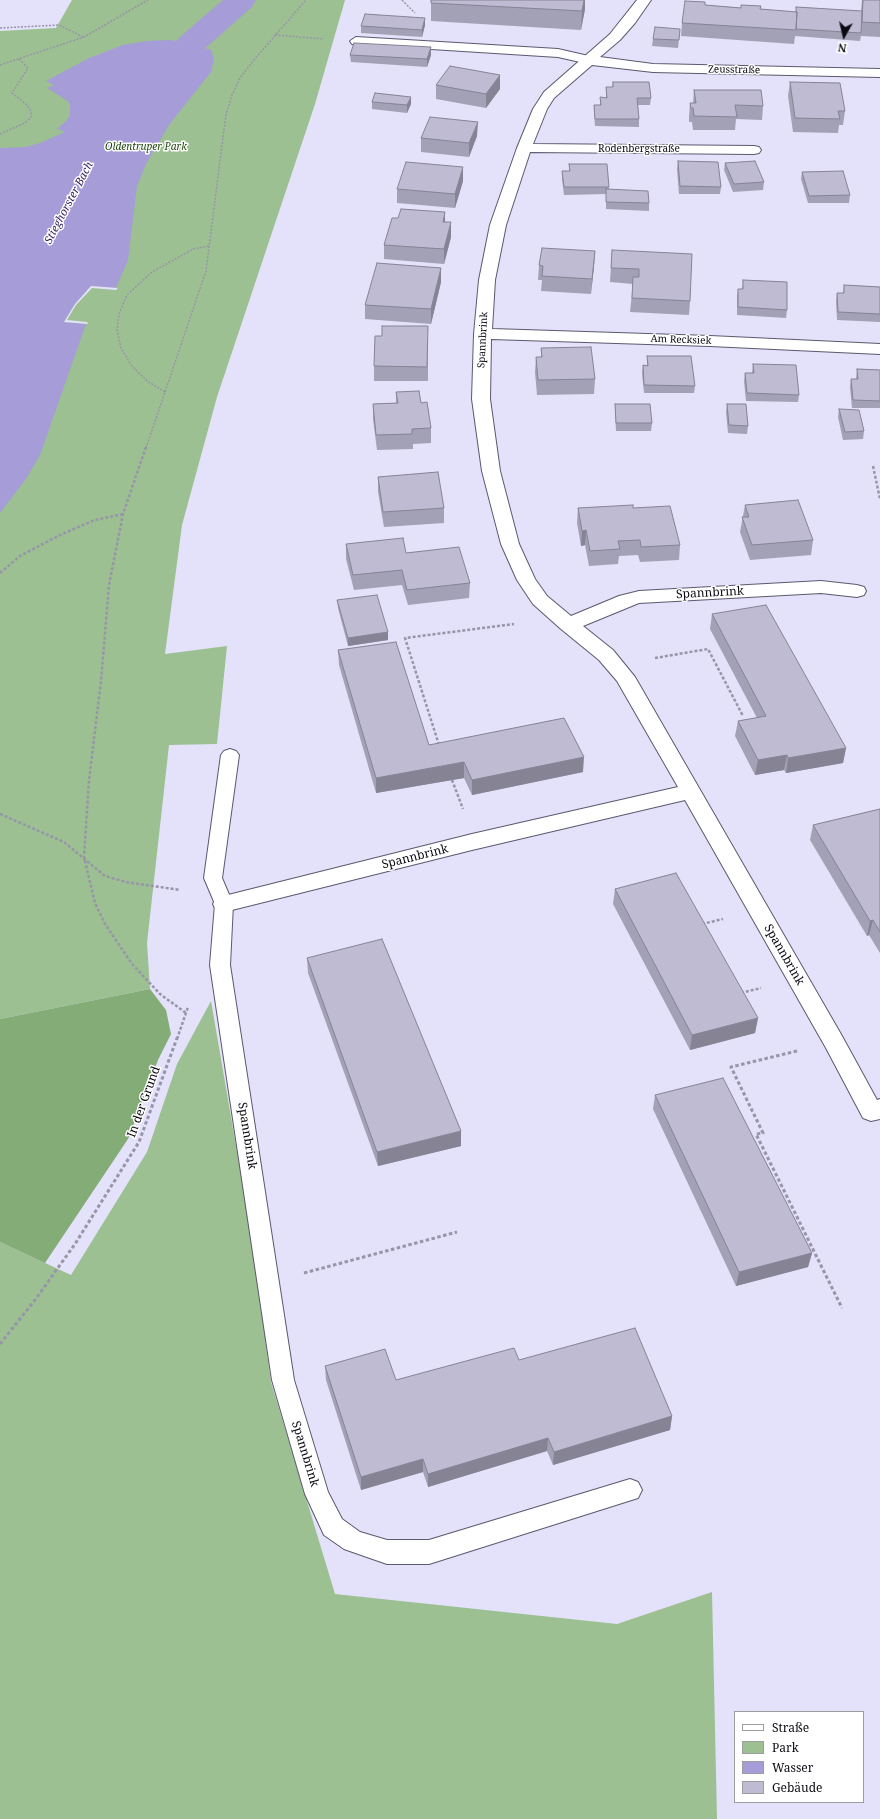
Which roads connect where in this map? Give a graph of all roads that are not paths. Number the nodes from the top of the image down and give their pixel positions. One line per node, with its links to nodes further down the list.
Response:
1 (644, 0): 3 (street, Spannbrink)
2 (356, 41): 3 (lane)
3 (589, 60): 4 (street, Zeusstraße); 5 (street, Spannbrink)
4 (880, 73)
5 (524, 148): 6 (street, Rodenbergstraße); 7 (street, Spannbrink)
6 (754, 150)
7 (482, 334): 8 (street, Am Recksiek); 10 (street, Spannbrink)
8 (880, 349)
9 (857, 592): 10 (street, Spannbrink)
10 (568, 625): 12 (street, Spannbrink)
11 (230, 755): 13 (lane)
12 (690, 792): 13 (street, Spannbrink); 14 (street, Spannbrink)
13 (224, 904): 15 (lane, Spannbrink)
14 (880, 1109)
15 (630, 1490)

